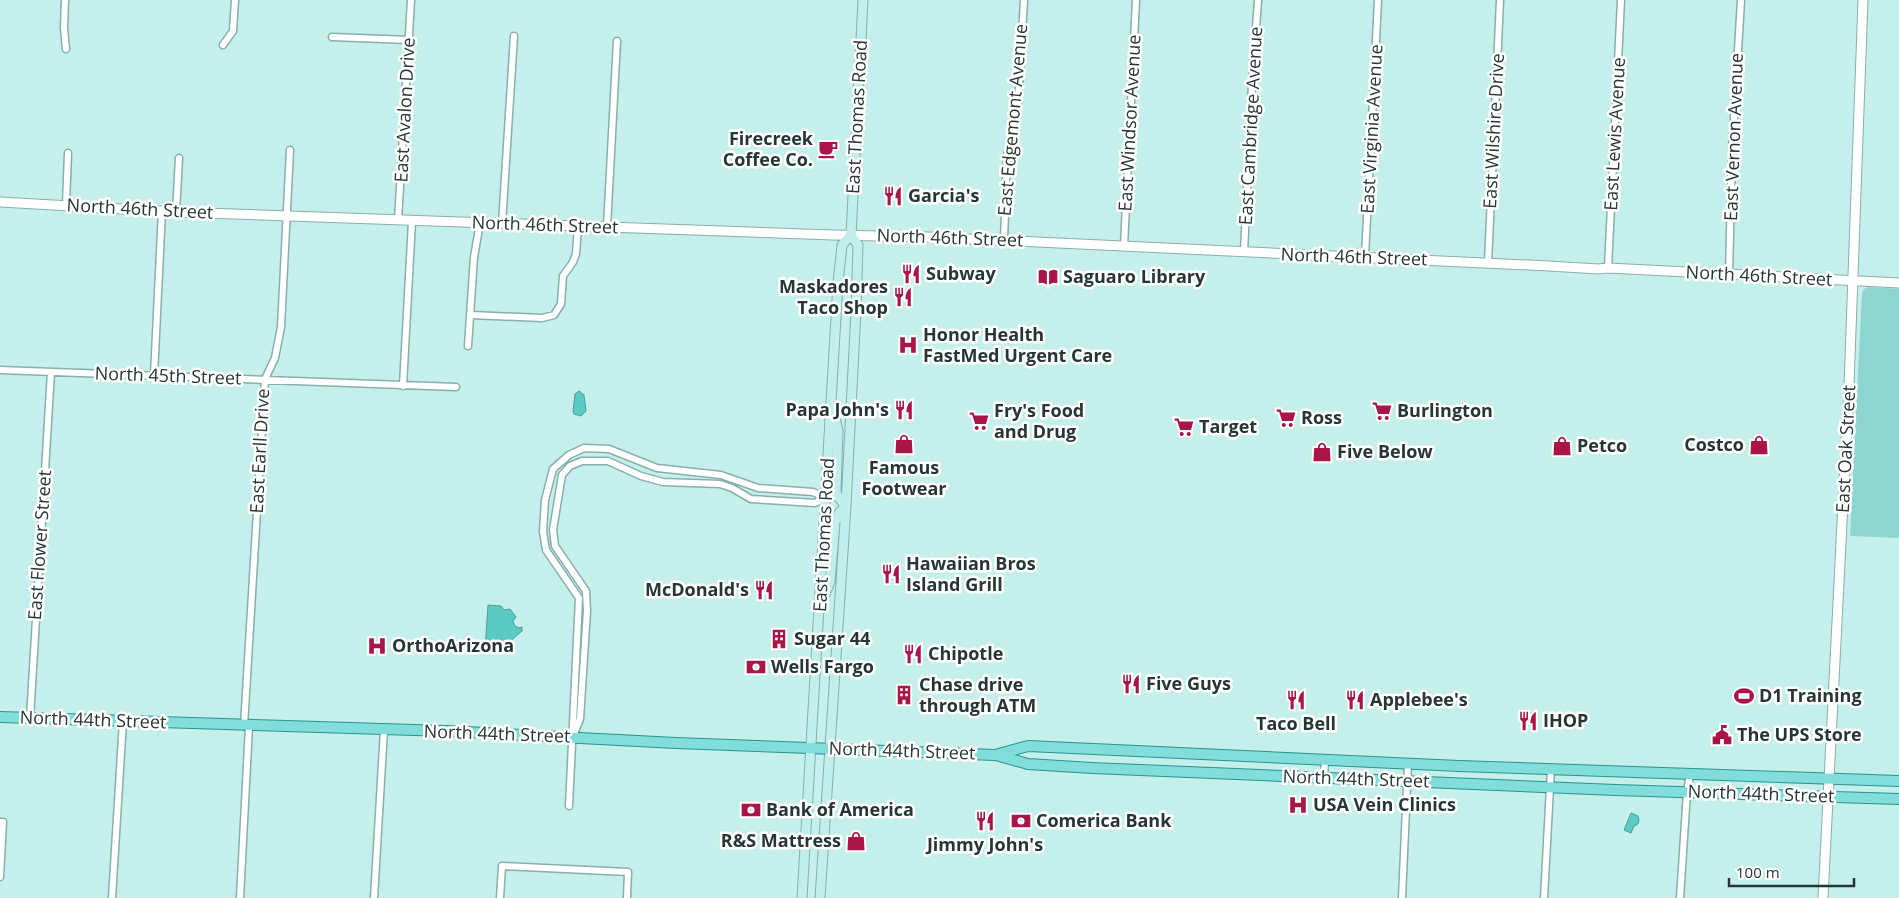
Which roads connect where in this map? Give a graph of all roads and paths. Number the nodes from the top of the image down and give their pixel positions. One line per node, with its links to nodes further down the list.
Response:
1 (66, 0): 18 (street)
2 (235, 0): 17 (street)
3 (411, 0): 15 (street, East Avalon Drive)
4 (863, 0): 33 (main road, East Thomas Road)
5 (1024, 0): 34 (street, East Edgemont Avenue)
6 (1136, 0): 35 (street, East Windsor Avenue)
7 (1258, 0): 36 (street, East Cambridge Avenue)
8 (1378, 0): 37 (street, East Virginia Avenue)
9 (1500, 0): 38 (street, East Wilshire Drive)
10 (1621, 0): 39 (street, East Lewis Avenue)
11 (1740, 0): 40 (street, East Vernon Avenue)
12 (1863, 0): 41 (street, East Oak Street)
13 (514, 36): 30 (street)
14 (332, 38): 15 (street)
15 (409, 40): 27 (street, East Avalon Drive)
16 (617, 41): 32 (street)
17 (223, 45)
18 (66, 49)
19 (290, 150): 26 (street, East Earll Drive)
20 (68, 153): 23 (street)
21 (178, 158): 25 (street)
22 (0, 202): 23 (street, North 46th Street)
23 (66, 205): 24 (street, North 46th Street)
24 (162, 211): 25 (street, North 46th Street); 47 (street)
25 (176, 212): 26 (street, North 46th Street)
26 (288, 216): 27 (street, North 46th Street); 48 (street, East Earll Drive)
27 (398, 220): 28 (street, North 46th Street)
28 (412, 221): 29 (street, North 46th Street); 49 (street)
29 (480, 223): 30 (street, North 46th Street); 43 (street)
30 (502, 224): 31 (street, North 46th Street)
31 (578, 226): 32 (street, North 46th Street); 43 (street)
32 (607, 227): 33 (street, North 46th Street)
33 (852, 235): 34 (street, North 46th Street); 51 (main road, East Thomas Road); 53 (main road, East Thomas Road)
34 (1004, 240): 35 (street, North 46th Street)
35 (1124, 246): 36 (street, North 46th Street)
36 (1244, 252): 37 (street, North 46th Street)
37 (1365, 257): 38 (street, North 46th Street)
38 (1488, 263): 39 (street, North 46th Street)
39 (1608, 268): 40 (street, North 46th Street)
40 (1729, 274): 41 (street, North 46th Street)
41 (1853, 281): 42 (street, North 46th Street); 69 (street, East Oak Street)
42 (1899, 283)
43 (471, 315): 44 (street)
44 (468, 346)
45 (0, 370): 46 (street, North 45th Street)
46 (51, 372): 47 (street, North 45th Street); 56 (street, East Flower Street)
47 (154, 375): 48 (street, North 45th Street)
48 (265, 379): 49 (street, North 45th Street); 58 (street, East Earll Drive)
49 (403, 386): 50 (street, North 45th Street)
50 (456, 387)
51 (831, 403): 52 (main road, East Thomas Road); 53 (main road)
52 (826, 498): 54 (main road, East Thomas Road); 60 (street); 60 (street)
53 (846, 506): 54 (main road); 62 (main road, East Thomas Road)
54 (819, 611): 61 (main road, East Thomas Road)
55 (0, 717): 56 (main road, North 44th Street)
56 (30, 718): 57 (main road, North 44th Street)
57 (123, 721): 58 (main road, North 44th Street); 79 (street)
58 (247, 726): 59 (main road, North 44th Street); 80 (street, East Earll Drive)
59 (384, 730): 60 (main road, North 44th Street); 81 (street)
60 (572, 737): 61 (main road, North 44th Street); 76 (street)
61 (811, 748): 62 (main road, North 44th Street); 84 (main road, East Thomas Road)
62 (829, 748): 63 (main road, North 44th Street); 85 (main road, East Thomas Road)
63 (995, 755): 64 (main road, North 44th Street); 68 (main road, North 44th Street)
64 (1325, 760): 65 (main road, North 44th Street); 68 (street)
65 (1408, 764): 66 (main road, North 44th Street); 70 (street)
66 (1551, 770): 67 (main road, North 44th Street); 72 (street)
67 (1690, 774): 69 (main road, North 44th Street); 73 (street)
68 (1324, 778): 70 (main road, North 44th Street)
69 (1830, 778): 71 (main road, North 44th Street); 74 (street, East Oak Street)
70 (1407, 781): 72 (main road, North 44th Street); 86 (street)
71 (1899, 781)
72 (1550, 787): 73 (main road, North 44th Street); 87 (street)
73 (1687, 792): 74 (main road, North 44th Street); 88 (street)
74 (1829, 796): 75 (main road, North 44th Street); 89 (street, East Oak Street)
75 (1899, 799)
76 (569, 806)
77 (2, 822): 78 (street)
78 (0, 877)
79 (112, 898)
80 (240, 898)
81 (374, 898)
82 (500, 898): 83 (street)
83 (627, 898)
84 (802, 898)
85 (820, 898)
86 (1402, 898)
87 (1544, 898)
88 (1680, 898)
89 (1823, 898)

